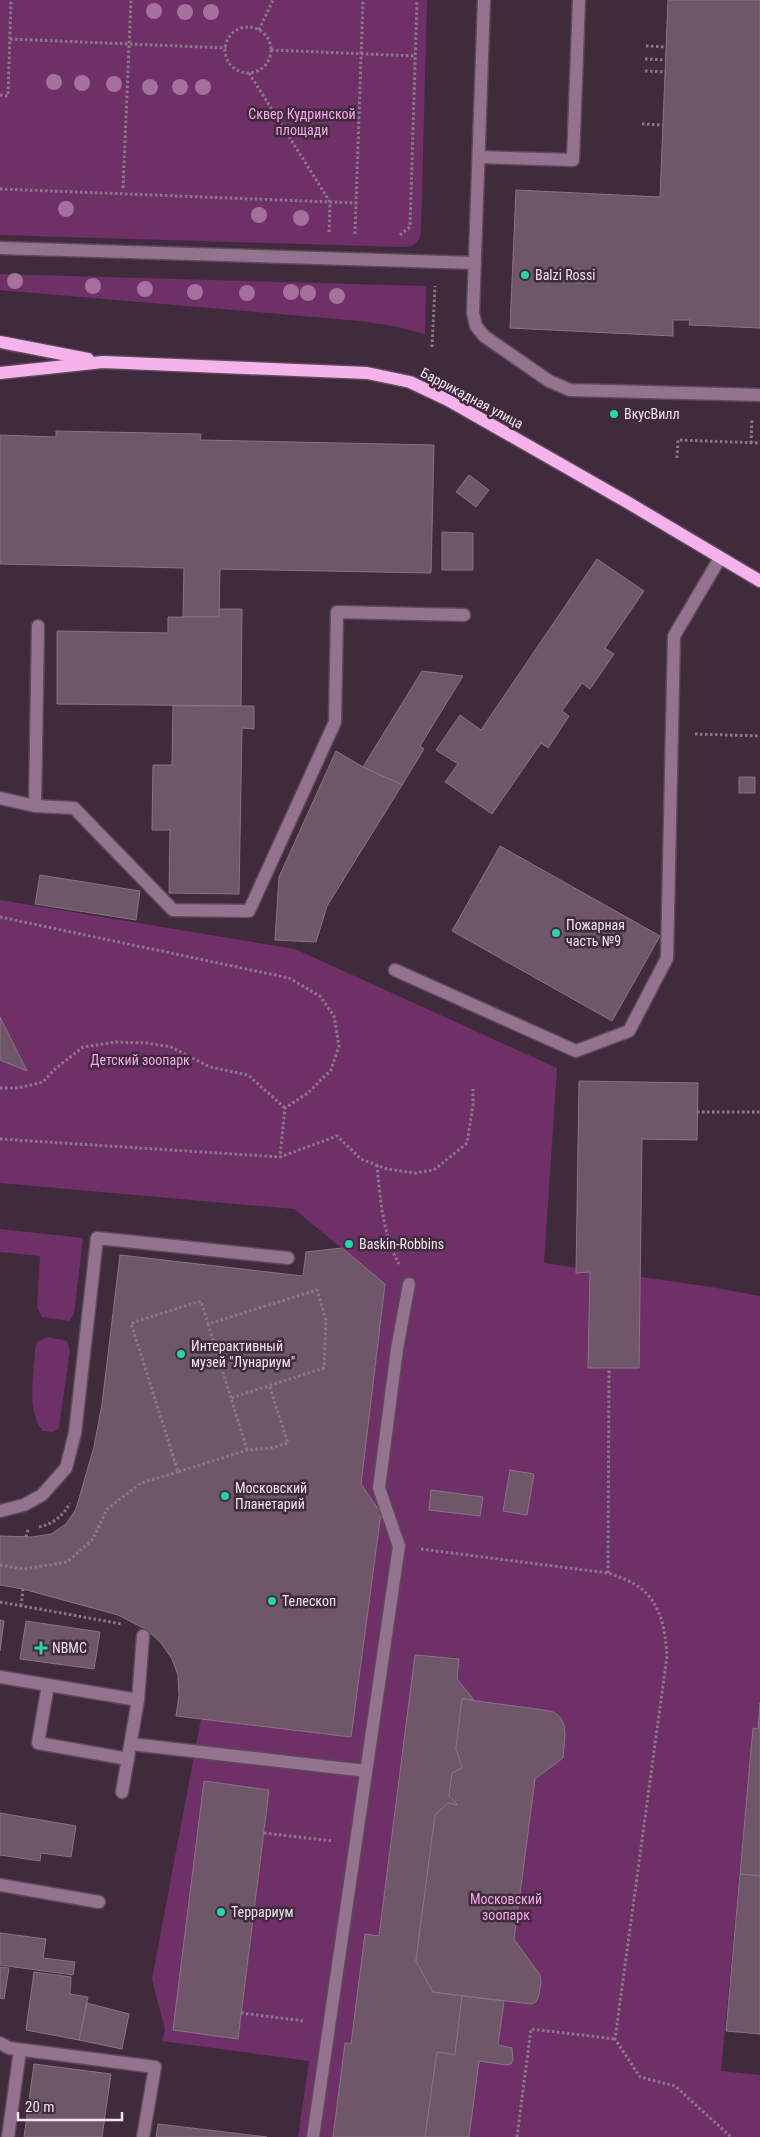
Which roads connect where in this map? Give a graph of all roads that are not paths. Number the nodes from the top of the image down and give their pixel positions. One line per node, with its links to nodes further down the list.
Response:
1 (484, 0): 3 (lane)
2 (579, 0): 3 (lane)
3 (479, 157): 5 (lane)
4 (0, 248): 5 (lane)
5 (475, 263): 9 (lane)
6 (0, 342): 7 (main road, Баррикадная улица)
7 (103, 362): 8 (main road, Баррикадная улица); 10 (main road, Баррикадная улица)
8 (0, 373)
9 (760, 395)
10 (720, 558): 11 (main road, Баррикадная улица); 16 (lane)
11 (760, 581)
12 (464, 615): 15 (lane)
13 (38, 626): 15 (lane)
14 (0, 798): 15 (lane)
15 (35, 806)
16 (395, 970)
17 (288, 1258): 19 (lane)
18 (409, 1284): 26 (lane)
19 (0, 1511)
20 (143, 1636): 23 (lane)
21 (0, 1677): 22 (lane)
22 (48, 1685): 23 (lane); 25 (lane)
23 (138, 1700): 24 (lane)
24 (131, 1744): 25 (lane); 26 (lane)
25 (128, 1759): 27 (lane)
26 (366, 1771): 34 (lane)
27 (122, 1792)
28 (0, 1885): 29 (lane)
29 (99, 1902)
30 (0, 2043): 31 (lane)
31 (20, 2050): 32 (lane); 33 (lane)
32 (8, 2137)
33 (143, 2137)
34 (313, 2137)

